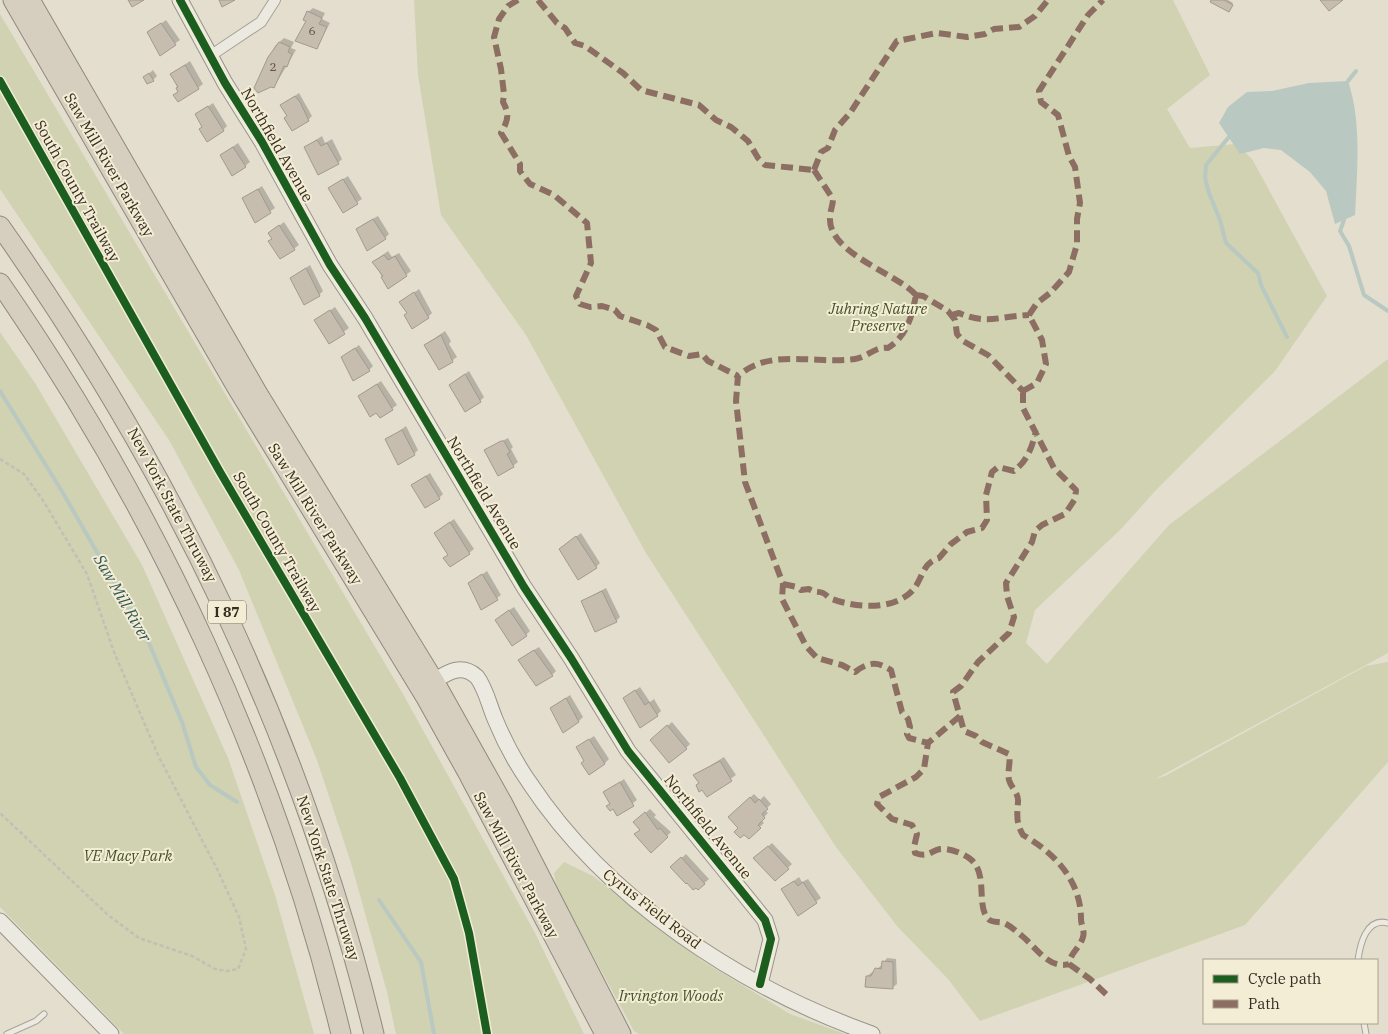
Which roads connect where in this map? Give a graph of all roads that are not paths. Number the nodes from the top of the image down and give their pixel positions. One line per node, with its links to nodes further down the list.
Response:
1 (13, 0): 18 (highway, Saw Mill River Parkway)
2 (30, 0): 8 (highway, Saw Mill River Parkway)
3 (180, 0): 5 (street, Northfield Avenue)
4 (275, 0): 5 (street)
5 (210, 56): 12 (street, Northfield Avenue)
6 (0, 226): 17 (highway, New York State Thruway / I 87)
7 (0, 283): 16 (highway, New York State Thruway / I 87)
8 (434, 681): 12 (street, Cyrus Field Road); 19 (highway, Saw Mill River Parkway)
9 (0, 922): 15 (street)
10 (1388, 923): 11 (lane)
11 (1358, 959)
12 (760, 984): 20 (street, Cyrus Field Road)
13 (44, 1014): 14 (lane)
14 (7, 1034)
15 (111, 1034)
16 (341, 1034)
17 (374, 1034)
18 (604, 1034)
19 (621, 1034)
20 (872, 1034)

